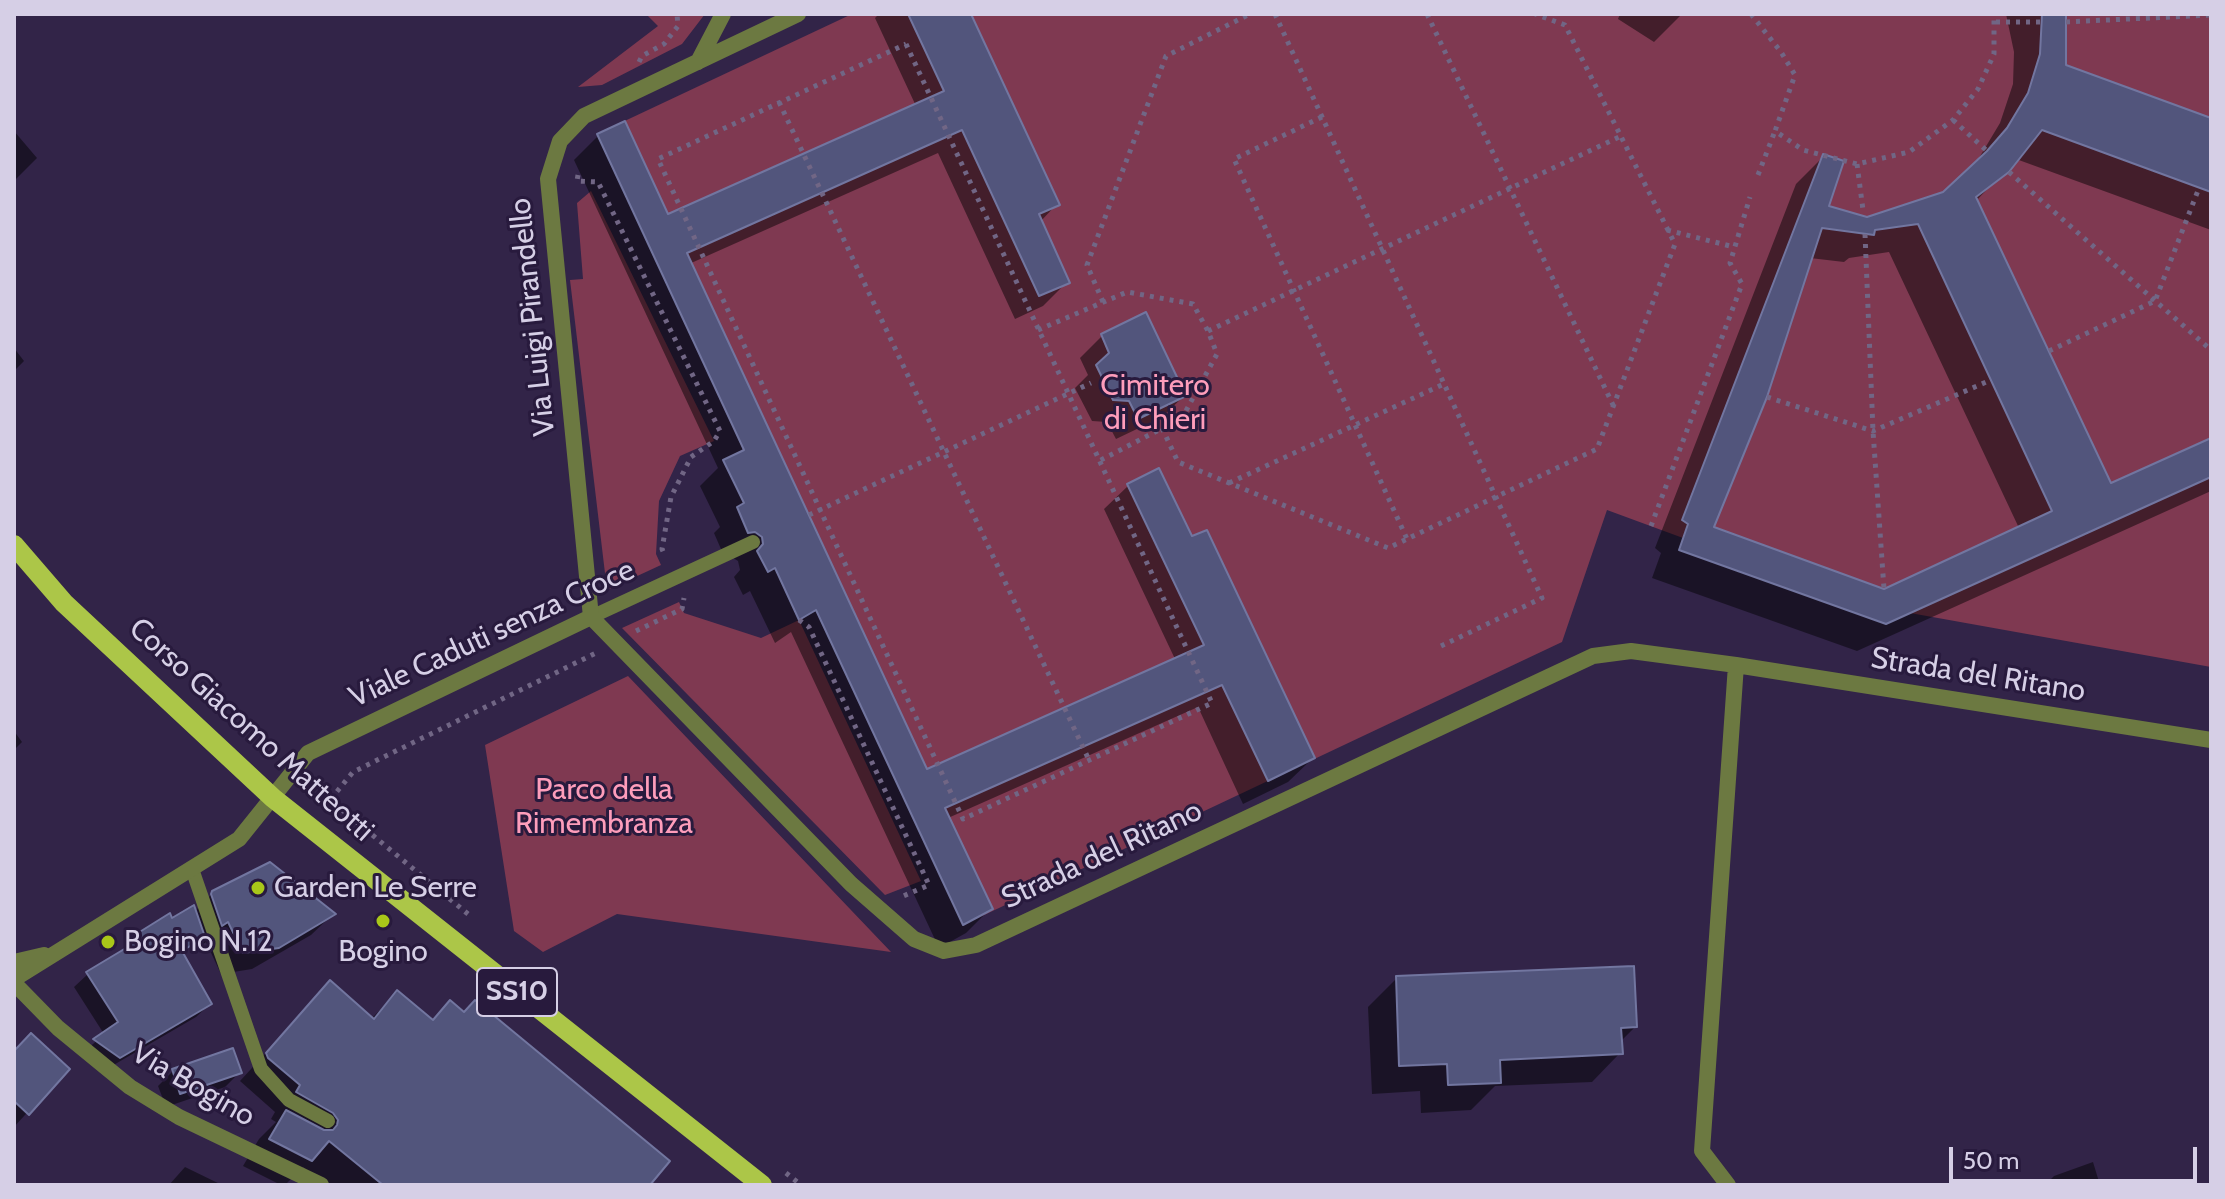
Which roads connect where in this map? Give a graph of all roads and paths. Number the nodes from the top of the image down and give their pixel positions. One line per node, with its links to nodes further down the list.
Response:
1 (677, 14): 16 (path)
2 (723, 14): 15 (street)
3 (798, 14): 11 (street, Via Luigi Pirandello)
4 (1250, 14): 37 (path)
5 (1275, 14): 18 (path)
6 (1427, 14): 28 (path)
7 (1535, 14): 21 (path)
8 (1751, 14): 20 (path)
9 (1994, 14): 12 (path)
10 (2211, 15): 14 (path)
11 (765, 21): 15 (street, Via Luigi Pirandello)
12 (1996, 22): 13 (path); 19 (path)
13 (2041, 22)
14 (2066, 22)
15 (698, 62): 64 (street, Via Luigi Pirandello)
16 (635, 67)
17 (779, 102): 38 (path); 51 (path); 55 (path)
18 (1322, 117): 34 (path); 35 (path)
19 (1953, 120): 22 (path); 23 (path)
20 (1775, 131): 23 (path); 25 (path)
21 (1619, 137): 28 (path); 31 (path)
22 (1987, 151)
23 (1857, 164): 30 (path)
24 (2009, 172): 36 (path)
25 (1758, 175)
26 (577, 181): 61 (path)
27 (2199, 188): 36 (path)
28 (1510, 189): 34 (path); 47 (path)
29 (1750, 197): 33 (path)
30 (1863, 210)
31 (1667, 230): 33 (path); 47 (path)
32 (1865, 234): 50 (path)
33 (1734, 247): 57 (path)
34 (1383, 249): 35 (path); 44 (path)
35 (1294, 291): 39 (path); 48 (path)
36 (2155, 301): 40 (path); 41 (path)
37 (1103, 302): 38 (path); 39 (path)
38 (1038, 330): 45 (path)
39 (1208, 331): 49 (path)
40 (2211, 350)
41 (2049, 351)
42 (1991, 380): 50 (path)
43 (1091, 383): 45 (path)
44 (1444, 384): 48 (path); 54 (path)
45 (1068, 394): 51 (path); 52 (path)
46 (1767, 397): 50 (path)
47 (1613, 405): 54 (path)
48 (1355, 425): 53 (path); 58 (path)
49 (1162, 428): 52 (path); 53 (path)
50 (1873, 431): 62 (path)
51 (943, 453): 55 (path); 70 (path)
52 (1099, 461): 70 (path)
53 (1229, 483): 58 (path)
54 (1495, 497): 58 (path); 67 (path)
55 (821, 510): 56 (path); 70 (path)
56 (809, 515)
57 (1651, 526)
58 (1407, 539)
59 (753, 542): 64 (lane, Viale Caduti senza Croce)
60 (14, 545): 71 (main road, Corso Giacomo Matteotti / SS10)
61 (667, 560)
62 (1884, 589)
63 (684, 598): 66 (path)
64 (591, 617): 66 (street, Strada del Ritano); 71 (street, Viale Caduti senza Croce)
65 (799, 620): 74 (path)
66 (615, 643): 72 (path); 74 (street, Strada del Ritano)
67 (1441, 646)
68 (1736, 665): 69 (street, Strada del Ritano); 74 (street, Strada del Ritano); 81 (street)
69 (2211, 740)
70 (1089, 760)
71 (273, 798): 73 (street, Via Bogino); 80 (main road, Corso Giacomo Matteotti / SS10)
72 (330, 800)
73 (192, 869): 75 (street, Via Bogino); 78 (lane)
74 (878, 907)
75 (59, 950): 76 (street); 77 (street, Via Bogino)
76 (14, 962)
77 (14, 981): 79 (street, Via Bogino)
78 (328, 1121)
79 (321, 1185)
80 (762, 1185)
81 (1728, 1185)

